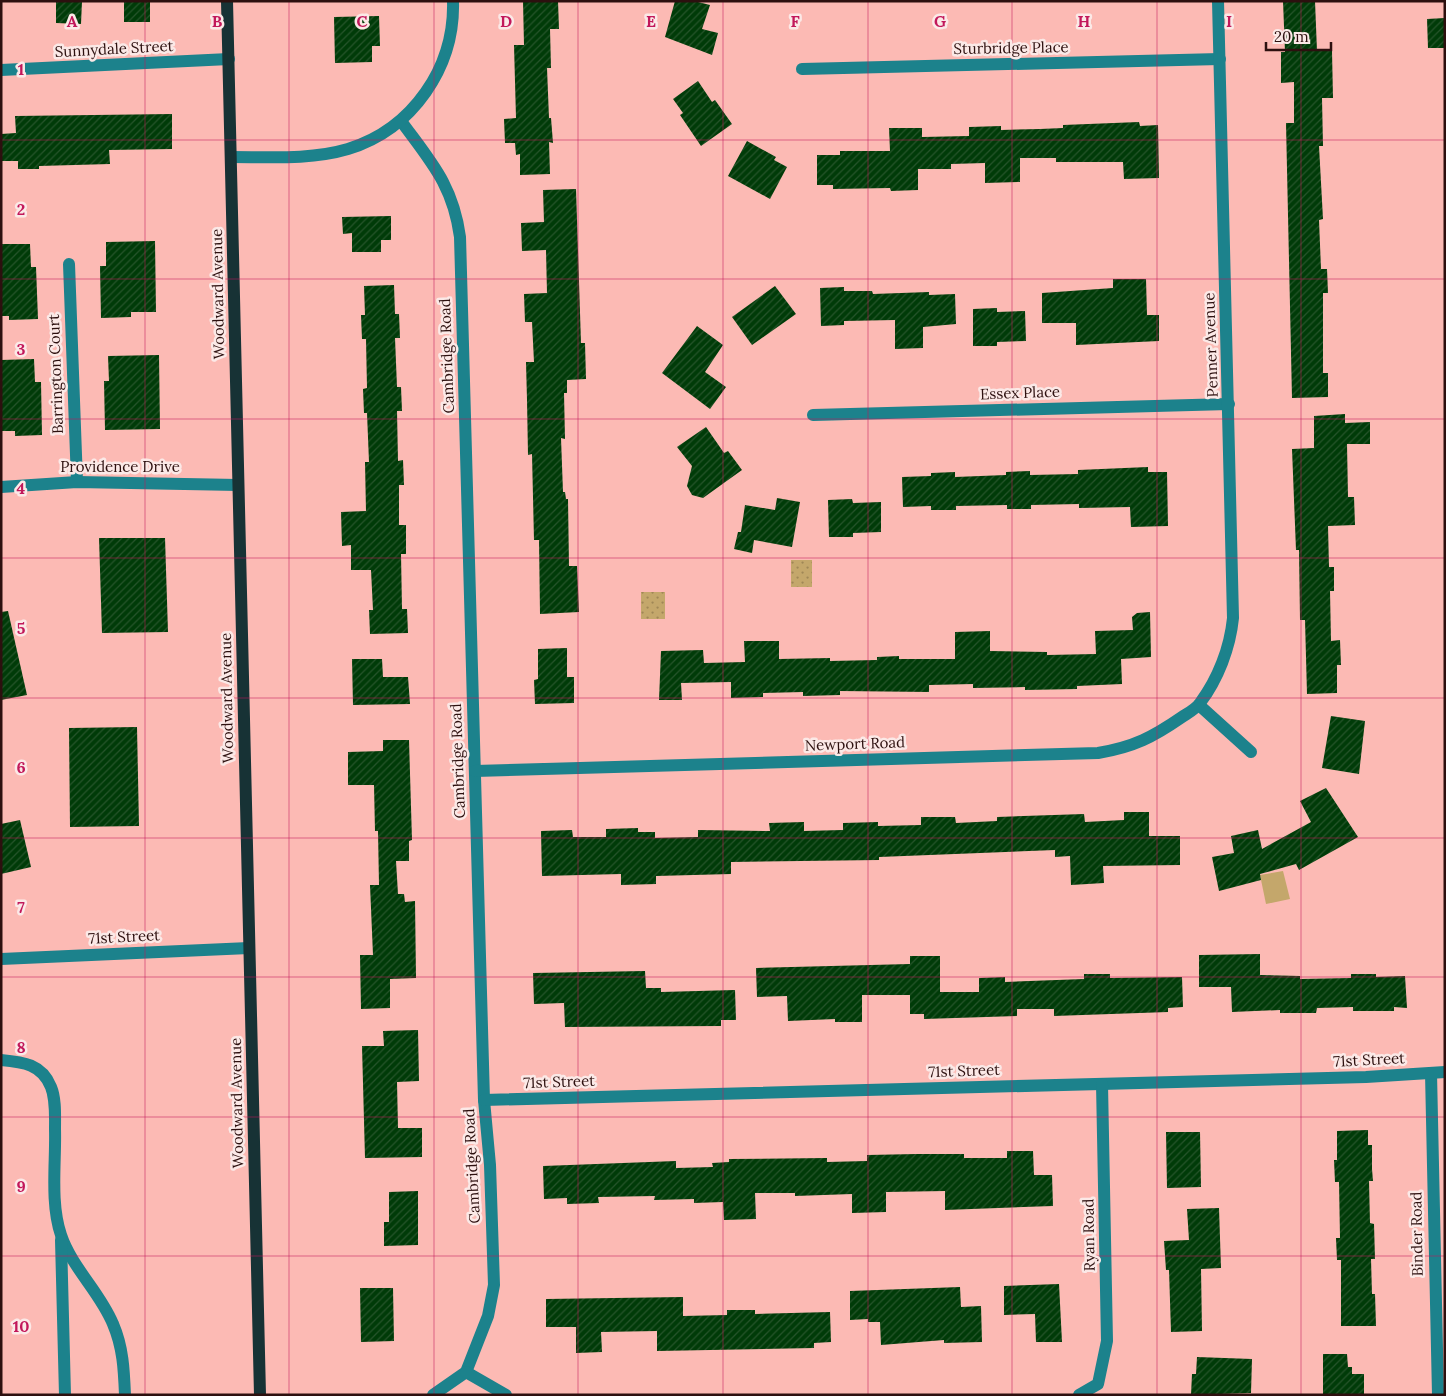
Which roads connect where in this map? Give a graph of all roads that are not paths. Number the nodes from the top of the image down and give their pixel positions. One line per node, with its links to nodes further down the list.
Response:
1 (227, 1): 4 (main road, Woodward Avenue)
2 (453, 1): 8 (street)
3 (1218, 1): 5 (street, Penner Avenue)
4 (228, 59): 7 (street, Sunnydale Street); 9 (main road, Woodward Avenue)
5 (1220, 59): 6 (street, Sturbridge Place); 11 (street, Penner Avenue)
6 (802, 69)
7 (1, 70)
8 (401, 120): 9 (street); 19 (street, Cambridge Road)
9 (231, 157): 14 (main road, Woodward Avenue)
10 (68, 264): 13 (street, Barrington Court)
11 (1229, 404): 12 (street, Essex Place); 16 (street, Penner Avenue)
12 (813, 415)
13 (77, 482): 14 (street, Providence Drive); 15 (street, Providence Drive)
14 (238, 485): 20 (main road, Woodward Avenue)
15 (1, 487)
16 (1211, 684): 17 (street, Newport Road)
17 (1200, 705): 18 (street); 19 (street, Newport Road)
18 (1251, 752)
19 (475, 770): 26 (street, Cambridge Road)
20 (249, 948): 21 (street, 71st Street); 31 (main road, Woodward Avenue)
21 (1, 960)
22 (1, 1060): 27 (street)
23 (1445, 1072): 24 (street, 71st Street)
24 (1430, 1073): 25 (street, 71st Street); 35 (street, Binder Road)
25 (1102, 1084): 26 (street, 71st Street); 34 (street, Ryan Road)
26 (484, 1100): 28 (street, Cambridge Road)
27 (61, 1235): 29 (street); 30 (street)
28 (466, 1372): 32 (street); 33 (street)
29 (65, 1395)
30 (125, 1395)
31 (260, 1395)
32 (432, 1395)
33 (506, 1395)
34 (1079, 1395)
35 (1438, 1395)

